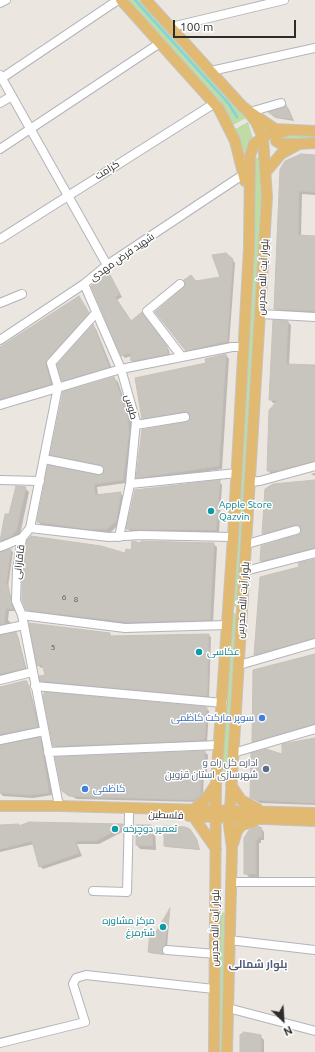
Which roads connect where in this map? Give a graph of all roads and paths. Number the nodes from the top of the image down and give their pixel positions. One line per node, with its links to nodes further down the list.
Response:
1 (6, 0): 6 (street)
2 (118, 0): 11 (street)
3 (121, 0): 8 (main road, بلوار آیت الله مدرس)
4 (146, 0): 7 (main road)
5 (284, 0): 7 (street)
6 (0, 4)
7 (171, 27): 10 (main road)
8 (160, 43): 14 (main road, بلوار آیت الله مدرس); 17 (street)
9 (315, 48): 10 (street)
10 (211, 71): 16 (main road)
11 (1, 76): 12 (street)
12 (12, 96): 13 (street); 17 (street)
13 (0, 103)
14 (215, 103): 28 (main road, بلوار آیت الله مدرس); 29 (street, کرامت)
15 (281, 103): 16 (street)
16 (246, 109): 18 (main road); 21 (main road, بلوار آیت الله مدرس)
17 (31, 129): 24 (street); 29 (street)
18 (275, 129): 19 (main road); 21 (main road)
19 (302, 130): 20 (main road); 22 (main road)
20 (315, 131)
21 (263, 138): 25 (main road); 26 (main road, بلوار آیت الله مدرس)
22 (299, 144): 23 (main road); 27 (main road)
23 (315, 144)
24 (0, 149)
25 (252, 151): 26 (main road); 30 (main road, بلوار آیت الله مدرس)
26 (265, 157): 27 (main road, بلوار آیت الله مدرس)
27 (266, 172): 38 (main road, بلوار آیت الله مدرس)
28 (244, 174): 30 (main road, بلوار آیت الله مدرس); 32 (street, شهید فرض مهدی)
29 (68, 195): 31 (street, کرامت); 32 (street)
30 (250, 229): 41 (main road, بلوار آیت الله مدرس)
31 (0, 239)
32 (107, 264): 33 (street, شهید فرض مهدی)
33 (84, 284): 37 (street, طوس); 40 (street, شهید فرض مهدی)
34 (180, 284): 42 (street)
35 (22, 294): 36 (street)
36 (0, 303)
37 (96, 313): 45 (street, طوس); 46 (street, قاقازانی)
38 (261, 314): 39 (street); 43 (main road, بلوار آیت الله مدرس)
39 (315, 316)
40 (0, 340)
41 (243, 347): 42 (street); 44 (main road, بلوار آیت الله مدرس)
42 (182, 357): 45 (street)
43 (257, 362): 44 (main road); 56 (main road, بلوار آیت الله مدرس)
44 (242, 366): 53 (main road, بلوار آیت الله مدرس)
45 (121, 369): 46 (street); 49 (street, طوس)
46 (58, 387): 47 (street); 50 (street, قاقازانی)
47 (0, 405)
48 (185, 418): 49 (street)
49 (136, 425): 57 (street, طوس)
50 (44, 459): 52 (street); 55 (street, قاقازانی)
51 (315, 466): 56 (street)
52 (99, 470)
53 (236, 473): 57 (street); 60 (main road, بلوار آیت الله مدرس)
54 (0, 480): 55 (street)
55 (40, 482): 58 (street, قاقازانی)
56 (250, 482): 63 (main road, بلوار آیت الله مدرس)
57 (130, 484): 61 (street, طوس)
58 (30, 528): 61 (street); 62 (street, قاقازانی)
59 (296, 530): 63 (street)
60 (233, 536): 61 (street); 68 (main road, بلوار آیت الله مدرس)
61 (119, 537)
62 (22, 538): 64 (street); 69 (street, قاقازانی)
63 (247, 544): 66 (main road, بلوار آیت الله مدرس)
64 (0, 547)
65 (315, 553): 66 (street)
66 (245, 571): 67 (main road, بلوار آیت الله مدرس)
67 (243, 606): 68 (main road); 70 (main road, بلوار آیت الله مدرس)
68 (228, 609): 70 (main road); 72 (main road, بلوار آیت الله مدرس)
69 (22, 615): 71 (street, قاقازانی); 72 (street)
70 (242, 617): 75 (main road, بلوار آیت الله مدرس)
71 (24, 625): 73 (street); 76 (street, قاقازانی)
72 (227, 625): 79 (main road, بلوار آیت الله مدرس)
73 (0, 630)
74 (315, 644): 75 (street)
75 (239, 665): 86 (main road, بلوار آیت الله مدرس)
76 (32, 672): 77 (street); 78 (street, قاقازانی)
77 (0, 680)
78 (35, 686): 79 (street); 82 (street, قاقازانی)
79 (222, 703): 81 (main road, بلوار آیت الله مدرس)
80 (315, 729): 86 (street)
81 (221, 730): 84 (main road, بلوار آیت الله مدرس); 92 (main road)
82 (44, 731): 83 (street); 85 (street, قاقازانی)
83 (0, 740)
84 (219, 745): 85 (street); 87 (main road, بلوار آیت الله مدرس)
85 (48, 752): 90 (street, قاقازانی)
86 (233, 753): 88 (main road, بلوار آیت الله مدرس)
87 (216, 784): 92 (main road, بلوار آیت الله مدرس); 93 (main road)
88 (231, 785): 92 (main road, بلوار آیت الله مدرس); 96 (main road)
89 (0, 806): 91 (main road, فلسطین)
90 (59, 806): 91 (main road, فلسطین); 93 (main road, فلسطین)
91 (18, 807): 95 (main road, فلسطین)
92 (223, 812): 93 (main road, فلسطین); 96 (main road, فلسطین); 98 (main road, بلوار آیت الله مدرس); 99 (main road, بلوار آیت الله مدرس); 103 (main road)
93 (193, 813): 95 (main road, فلسطین); 99 (main road)
94 (315, 813): 96 (main road, فلسطین)
95 (128, 814): 102 (street)
96 (264, 815): 97 (main road, فلسطین); 98 (main road)
97 (315, 821)
98 (232, 848): 100 (main road, بلوار آیت الله مدرس)
99 (216, 849): 107 (main road, بلوار آیت الله مدرس)
100 (231, 882): 101 (street); 103 (main road, بلوار آیت الله مدرس)
101 (315, 882)
102 (93, 891)
103 (229, 907): 104 (main road, بلوار آیت الله مدرس)
104 (229, 944): 106 (street); 107 (main road); 109 (main road, بلوار آیت الله مدرس)
105 (167, 950): 107 (street)
106 (315, 950)
107 (216, 952): 108 (main road, بلوار آیت الله مدرس)
108 (214, 989): 111 (street); 112 (main road, بلوار آیت الله مدرس)
109 (228, 1008): 110 (street); 113 (main road, بلوار آیت الله مدرس)
110 (315, 1031)
111 (0, 1043)
112 (214, 1052)
113 (227, 1052)

